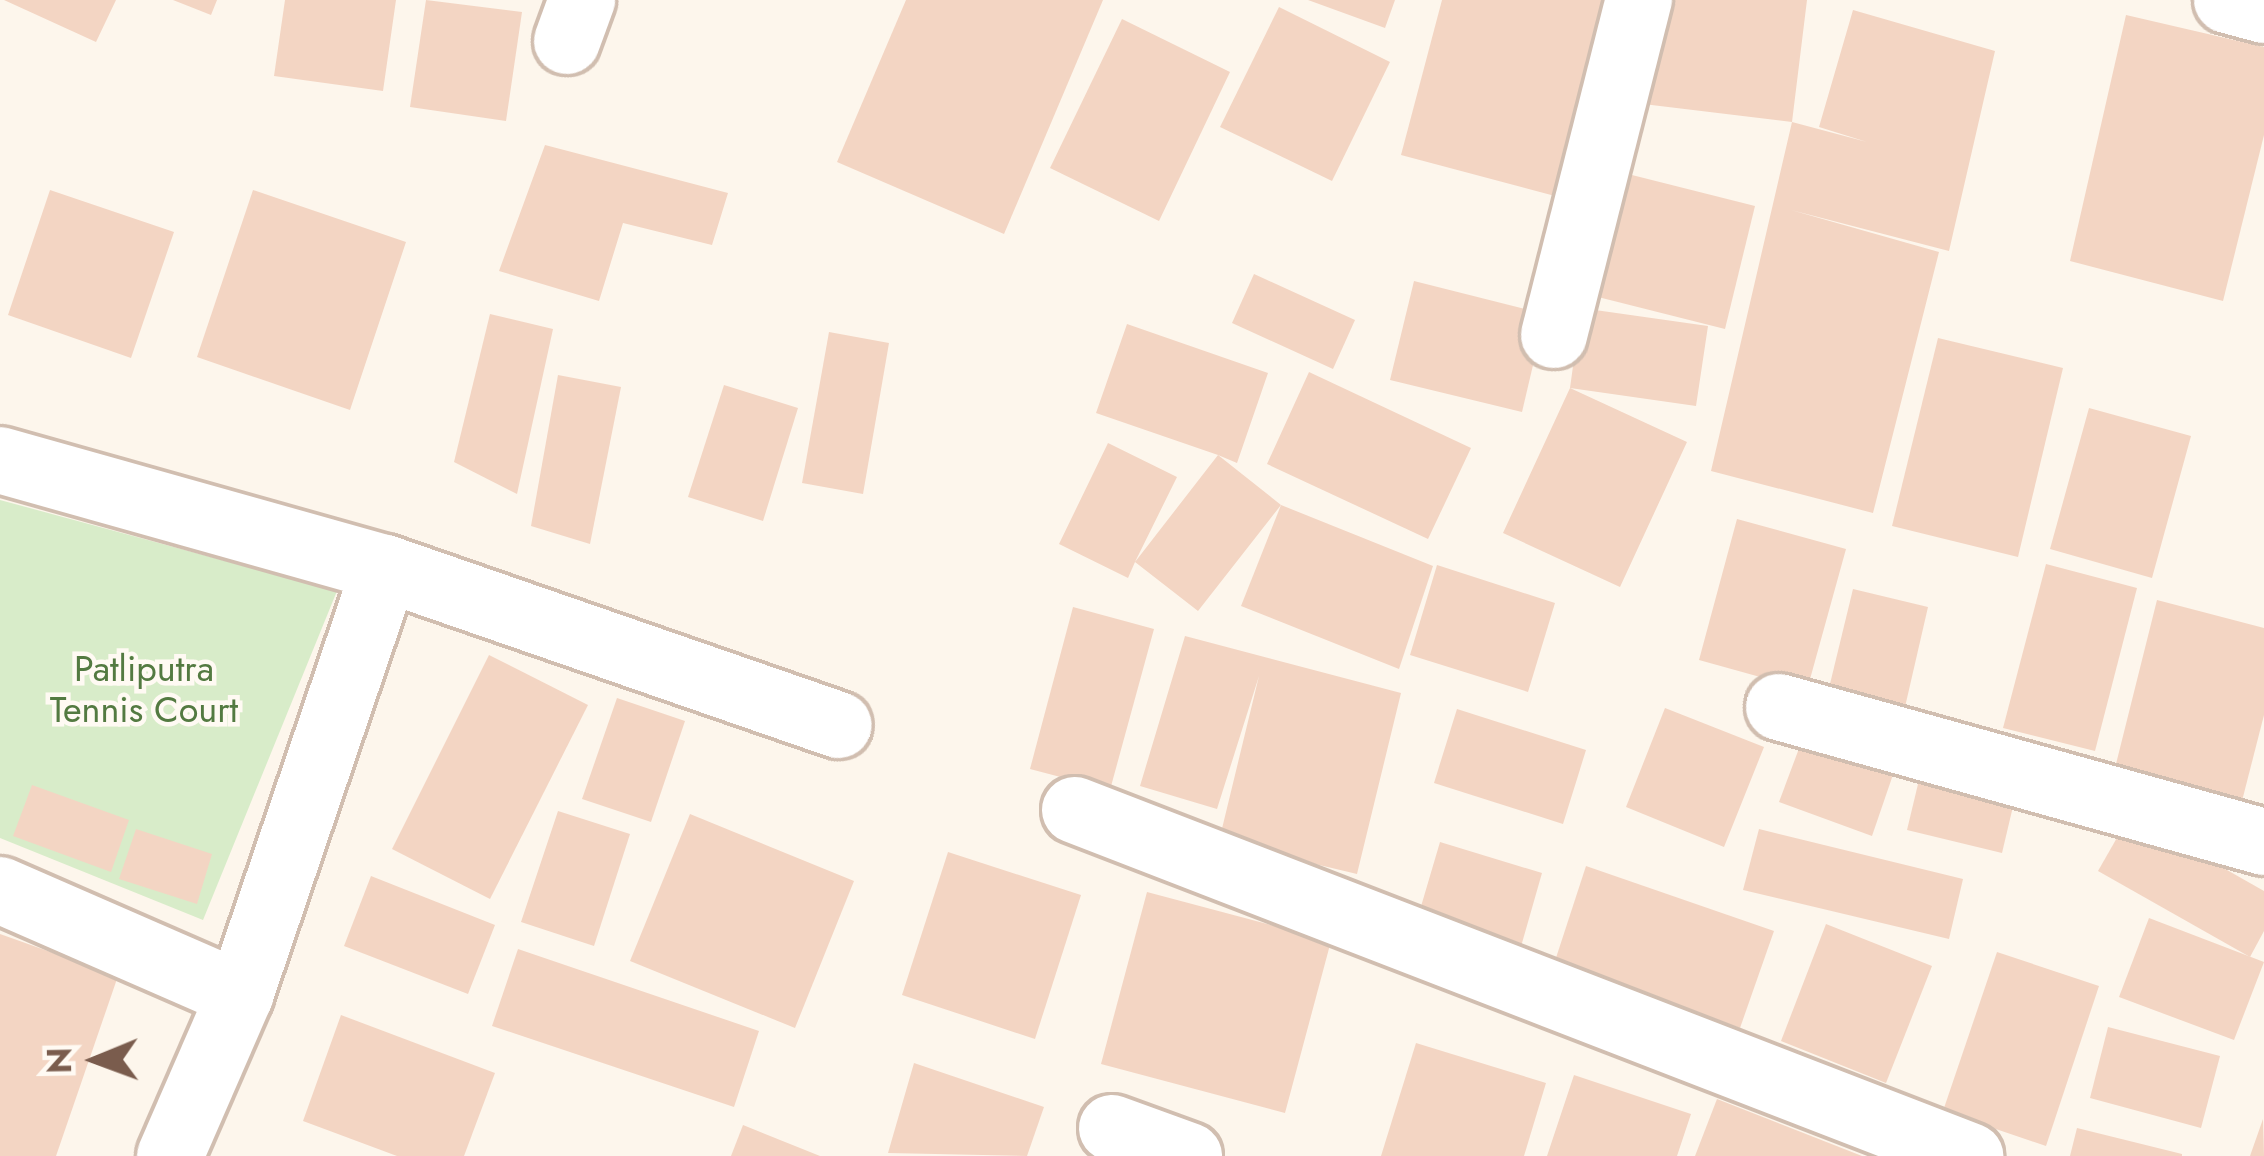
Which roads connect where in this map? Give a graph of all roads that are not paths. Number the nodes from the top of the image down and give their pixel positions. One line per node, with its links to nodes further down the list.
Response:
1 (1639, 0): 4 (street)
2 (2227, 0): 3 (street)
3 (2264, 10)
4 (1554, 335)
5 (0, 460): 6 (street)
6 (385, 568): 8 (street); 12 (street)
7 (1778, 707): 10 (street)
8 (839, 725)
9 (1075, 810): 16 (street)
10 (2264, 842)
11 (0, 890): 12 (street)
12 (240, 995): 14 (street)
13 (1112, 1128): 15 (street)
14 (170, 1156)
15 (1189, 1156)
16 (1970, 1156)

